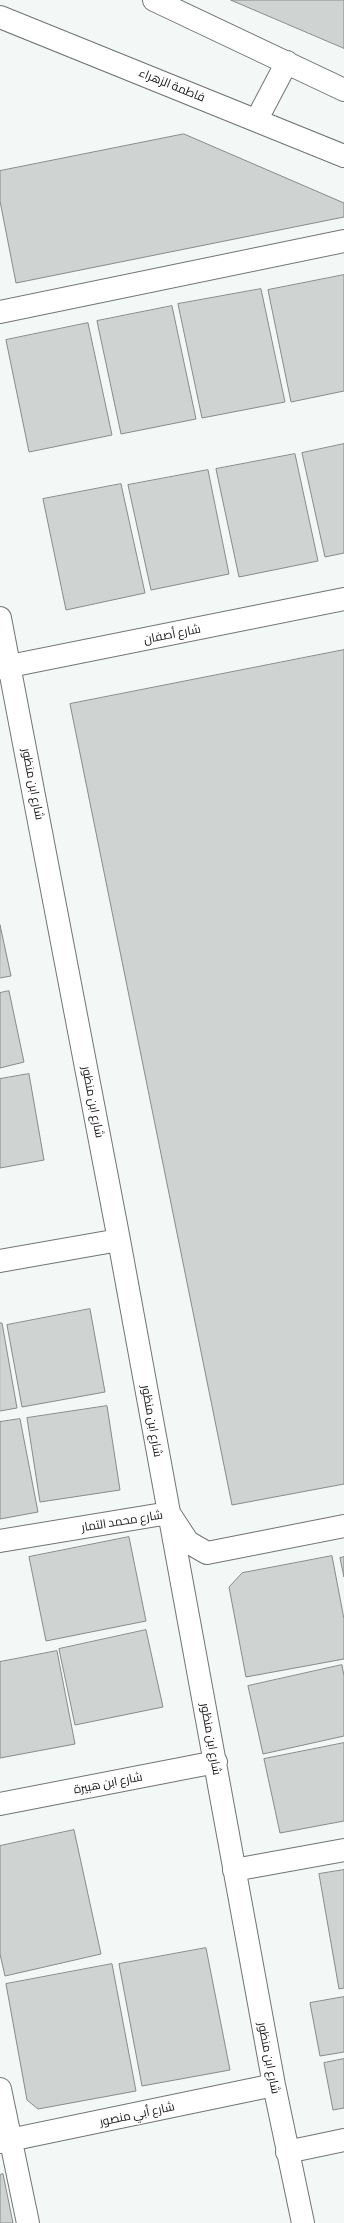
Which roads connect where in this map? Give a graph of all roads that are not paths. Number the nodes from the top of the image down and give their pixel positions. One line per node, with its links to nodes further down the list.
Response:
1 (154, 0): 3 (street)
2 (0, 17): 5 (street, فاطمة الزهراء)
3 (287, 62): 4 (street); 5 (street)
4 (344, 90)
5 (257, 119): 6 (street, فاطمة الزهراء)
6 (344, 156)
7 (344, 241): 8 (street)
8 (0, 312)
9 (344, 599): 11 (street, شارع أصفان)
10 (0, 618): 11 (street, شارع ابن منظور)
11 (5, 667): 12 (street, شارع ابن منظور)
12 (119, 1240): 13 (street); 14 (street, شارع ابن منظور)
13 (0, 1261)
14 (169, 1513): 15 (street, شارع محمد التمار); 16 (street, شارع محمد التمار); 17 (street, شارع ابن منظور)
15 (344, 1526)
16 (0, 1540)
17 (216, 1762): 18 (street, شارع ابن هبيرة); 20 (street, شارع ابن منظور)
18 (0, 1804)
19 (344, 1850): 20 (street)
20 (234, 1870): 21 (street, شارع ابن منظور)
21 (274, 2085): 24 (street, شارع أبي منصور); 25 (street, شارع ابن منظور)
22 (0, 2089): 24 (street)
23 (344, 2140): 25 (street)
24 (5, 2141): 26 (street)
25 (287, 2152): 27 (street, شارع ابن منظور)
26 (28, 2223)
27 (303, 2223)

